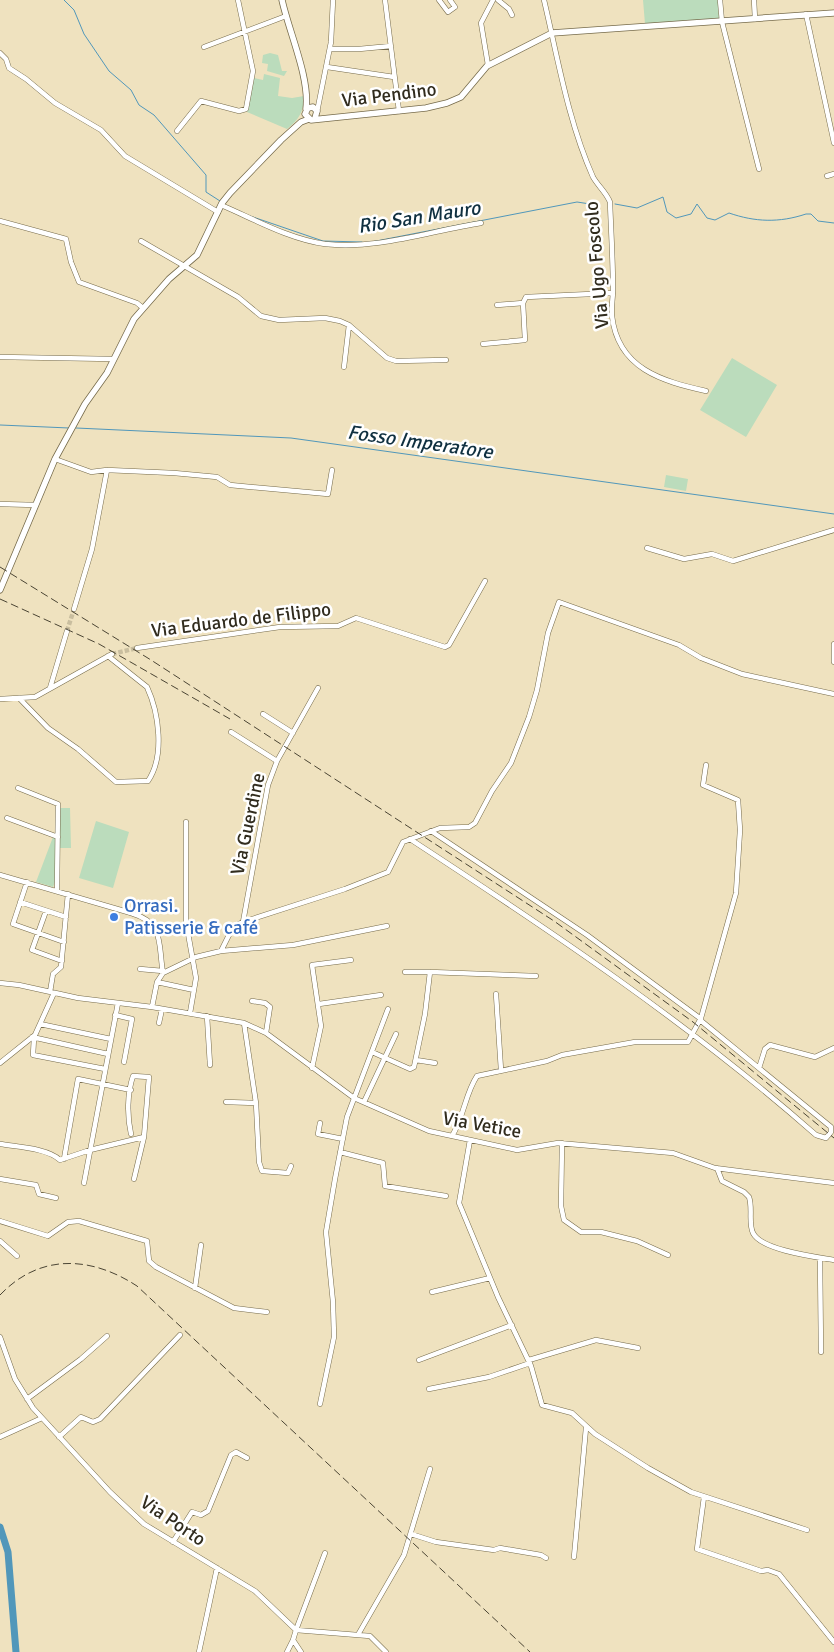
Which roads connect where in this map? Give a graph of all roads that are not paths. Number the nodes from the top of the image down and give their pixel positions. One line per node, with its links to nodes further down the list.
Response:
1 (238, 0): 18 (street)
2 (282, 0): 15 (main road)
3 (333, 0): 22 (street)
4 (385, 0): 20 (street)
5 (439, 0): 6 (street)
6 (450, 0)
7 (493, 0): 24 (street)
8 (498, 0): 14 (street)
9 (544, 0): 19 (street, Via Ugo Foscolo)
10 (720, 0): 17 (street)
11 (754, 0): 16 (street)
12 (834, 13): 13 (main road)
13 (806, 14): 16 (main road); 30 (street)
14 (512, 15)
15 (286, 16): 18 (street); 28 (main road)
16 (755, 19): 17 (main road)
17 (722, 22): 19 (main road); 31 (street)
18 (245, 31): 21 (street); 29 (street)
19 (552, 34): 24 (main road, Via Pendino); 40 (street, Via Ugo Foscolo)
20 (391, 46): 22 (street); 26 (street)
21 (204, 47)
22 (330, 49): 25 (street)
23 (0, 53): 35 (street)
24 (488, 65): 27 (main road, Via Pendino)
25 (327, 67): 26 (street); 28 (street)
26 (394, 77): 27 (street)
27 (399, 111): 28 (main road, Via Pendino)
28 (312, 113): 34 (main road)
29 (177, 131)
30 (834, 143)
31 (759, 169)
32 (834, 174): 33 (street)
33 (827, 176)
34 (222, 203): 35 (main road); 37 (street)
35 (218, 212): 39 (main road)
36 (0, 221): 43 (street)
37 (481, 223)
38 (141, 241): 39 (street)
39 (186, 266): 43 (main road); 44 (street)
40 (613, 293): 41 (street); 50 (street, Via Ugo Foscolo)
41 (523, 303): 42 (street); 45 (street)
42 (497, 305)
43 (143, 308): 47 (main road)
44 (349, 325): 48 (street); 49 (street)
45 (483, 344)
46 (0, 357): 47 (street)
47 (112, 359): 51 (main road)
48 (446, 360)
49 (344, 367)
50 (706, 391)
51 (55, 459): 52 (street); 55 (main road)
52 (107, 470): 53 (street); 60 (street)
53 (332, 470)
54 (0, 504): 55 (street)
55 (35, 505): 59 (main road)
56 (834, 530): 57 (street)
57 (647, 548)
58 (485, 581): 63 (street, Via Eduardo de Filippo)
59 (1, 587)
60 (74, 609)
61 (67, 631): 65 (street)
62 (834, 644): 64 (street)
63 (137, 648)
64 (834, 662)
65 (50, 688): 68 (street); 68 (street)
66 (318, 688): 72 (street, Via Guerdine)
67 (834, 694): 78 (street)
68 (19, 698): 69 (street)
69 (0, 699)
70 (263, 714): 72 (street)
71 (231, 732): 73 (street)
72 (293, 733): 73 (street, Via Guerdine)
73 (277, 761): 88 (street, Via Guerdine)
74 (706, 765): 116 (street)
75 (18, 788): 79 (street)
76 (7, 818): 79 (street)
77 (186, 822): 93 (street)
78 (431, 831): 80 (street); 116 (street)
79 (58, 837): 83 (street)
80 (410, 839): 88 (street); 122 (street)
81 (0, 875): 82 (street)
82 (27, 882): 83 (street); 85 (street)
83 (57, 891): 84 (street)
84 (68, 894): 87 (street); 97 (street)
85 (20, 902): 86 (street); 90 (street)
86 (46, 911): 87 (street); 90 (street)
87 (66, 918): 91 (street)
88 (243, 922): 92 (street)
89 (387, 926): 92 (street)
90 (38, 933): 91 (street); 95 (street)
91 (64, 942): 95 (street)
92 (221, 951): 93 (street)
93 (193, 959): 97 (street); 103 (street)
94 (351, 960): 109 (street)
95 (62, 961): 104 (street)
96 (140, 969): 97 (street)
97 (163, 972): 101 (street)
98 (405, 972): 99 (street)
99 (430, 972): 100 (street); 129 (street)
100 (536, 976)
101 (158, 982): 103 (street); 110 (street)
102 (0, 983): 104 (street, Via Vetice)
103 (194, 990): 113 (street)
104 (52, 992): 108 (street, Via Vetice); 119 (street)
105 (496, 994): 137 (street)
106 (381, 995): 109 (street)
107 (252, 1001): 120 (street)
108 (118, 1003): 110 (street, Via Vetice); 114 (street)
109 (319, 1004): 134 (street)
110 (152, 1007): 111 (street, Via Vetice)
111 (162, 1009): 113 (street, Via Vetice); 117 (street)
112 (388, 1009): 126 (street)
113 (190, 1013): 115 (street, Via Vetice)
114 (116, 1015): 124 (street); 130 (street)
115 (207, 1016): 118 (street, Via Vetice); 133 (street)
116 (701, 1020): 122 (street); 135 (street)
117 (159, 1022)
118 (244, 1023): 120 (street, Via Vetice); 143 (street)
119 (40, 1024): 123 (street); 124 (street)
120 (266, 1033): 134 (street, Via Vetice)
121 (396, 1034): 128 (street)
122 (694, 1035): 135 (street); 137 (street)
123 (33, 1038): 127 (street); 131 (street); 136 (street)
124 (111, 1039): 127 (street)
125 (834, 1048): 135 (street)
126 (372, 1052): 128 (street); 140 (street)
127 (108, 1054): 136 (street)
128 (384, 1057): 129 (street); 142 (street)
129 (416, 1060): 132 (street)
130 (124, 1062)
131 (0, 1063)
132 (435, 1063)
133 (210, 1065)
134 (312, 1068): 140 (street, Via Vetice)
135 (759, 1068)
136 (105, 1069): 138 (street)
137 (501, 1070): 146 (street)
138 (102, 1085): 139 (street); 152 (street); 154 (street)
139 (131, 1090): 145 (street); 147 (street)
140 (354, 1098): 142 (street, Via Vetice); 148 (street)
141 (226, 1102): 143 (street)
142 (364, 1102): 146 (street, Via Vetice)
143 (256, 1103): 155 (street)
144 (320, 1123): 148 (street)
145 (131, 1134)
146 (452, 1136): 149 (street, Via Vetice)
147 (144, 1137): 152 (street); 158 (street)
148 (343, 1139): 153 (street)
149 (470, 1140): 150 (street, Via Vetice); 170 (street)
150 (562, 1143): 156 (street, Via Vetice); 166 (street)
151 (0, 1144): 154 (street)
152 (90, 1150): 154 (street); 159 (street)
153 (340, 1152): 161 (street); 184 (street)
154 (64, 1159)
155 (291, 1166)
156 (717, 1168): 160 (street, Via Vetice); 168 (street)
157 (0, 1179): 162 (street)
158 (134, 1179)
159 (84, 1183)
160 (834, 1184)
161 (446, 1196)
162 (56, 1198)
163 (0, 1222): 171 (street)
164 (0, 1241): 167 (street)
165 (201, 1245): 171 (street)
166 (668, 1255)
167 (17, 1256)
168 (820, 1258): 169 (street); 179 (street)
169 (834, 1260)
170 (490, 1278): 172 (street); 174 (street)
171 (195, 1288): 173 (street)
172 (432, 1292)
173 (267, 1312)
174 (512, 1325): 180 (street); 181 (street)
175 (180, 1335): 188 (street)
176 (107, 1336): 183 (street)
177 (0, 1337): 183 (street, Via Porto)
178 (638, 1348): 181 (street)
179 (821, 1352)
180 (419, 1360)
181 (529, 1362): 182 (street); 186 (street)
182 (429, 1389)
183 (27, 1399): 185 (street, Via Porto)
184 (320, 1404)
185 (42, 1418): 187 (street); 188 (street, Via Porto)
186 (586, 1428): 191 (street); 196 (street)
187 (0, 1437)
188 (59, 1437): 194 (street, Via Porto)
189 (247, 1458): 194 (street)
190 (430, 1470): 193 (street)
191 (704, 1497): 192 (street); 202 (street)
192 (807, 1530)
193 (411, 1534): 197 (street); 200 (street)
194 (173, 1542): 198 (street, Via Porto)
195 (325, 1553): 199 (street)
196 (574, 1557)
197 (546, 1558)
198 (218, 1568): 199 (street, Via Porto); 203 (street)
199 (296, 1630): 200 (street); 201 (street)
200 (360, 1634): 206 (street)
201 (293, 1640): 204 (street); 205 (street)
202 (834, 1642)
203 (199, 1652)
204 (287, 1652)
205 (300, 1652)
206 (386, 1652)

